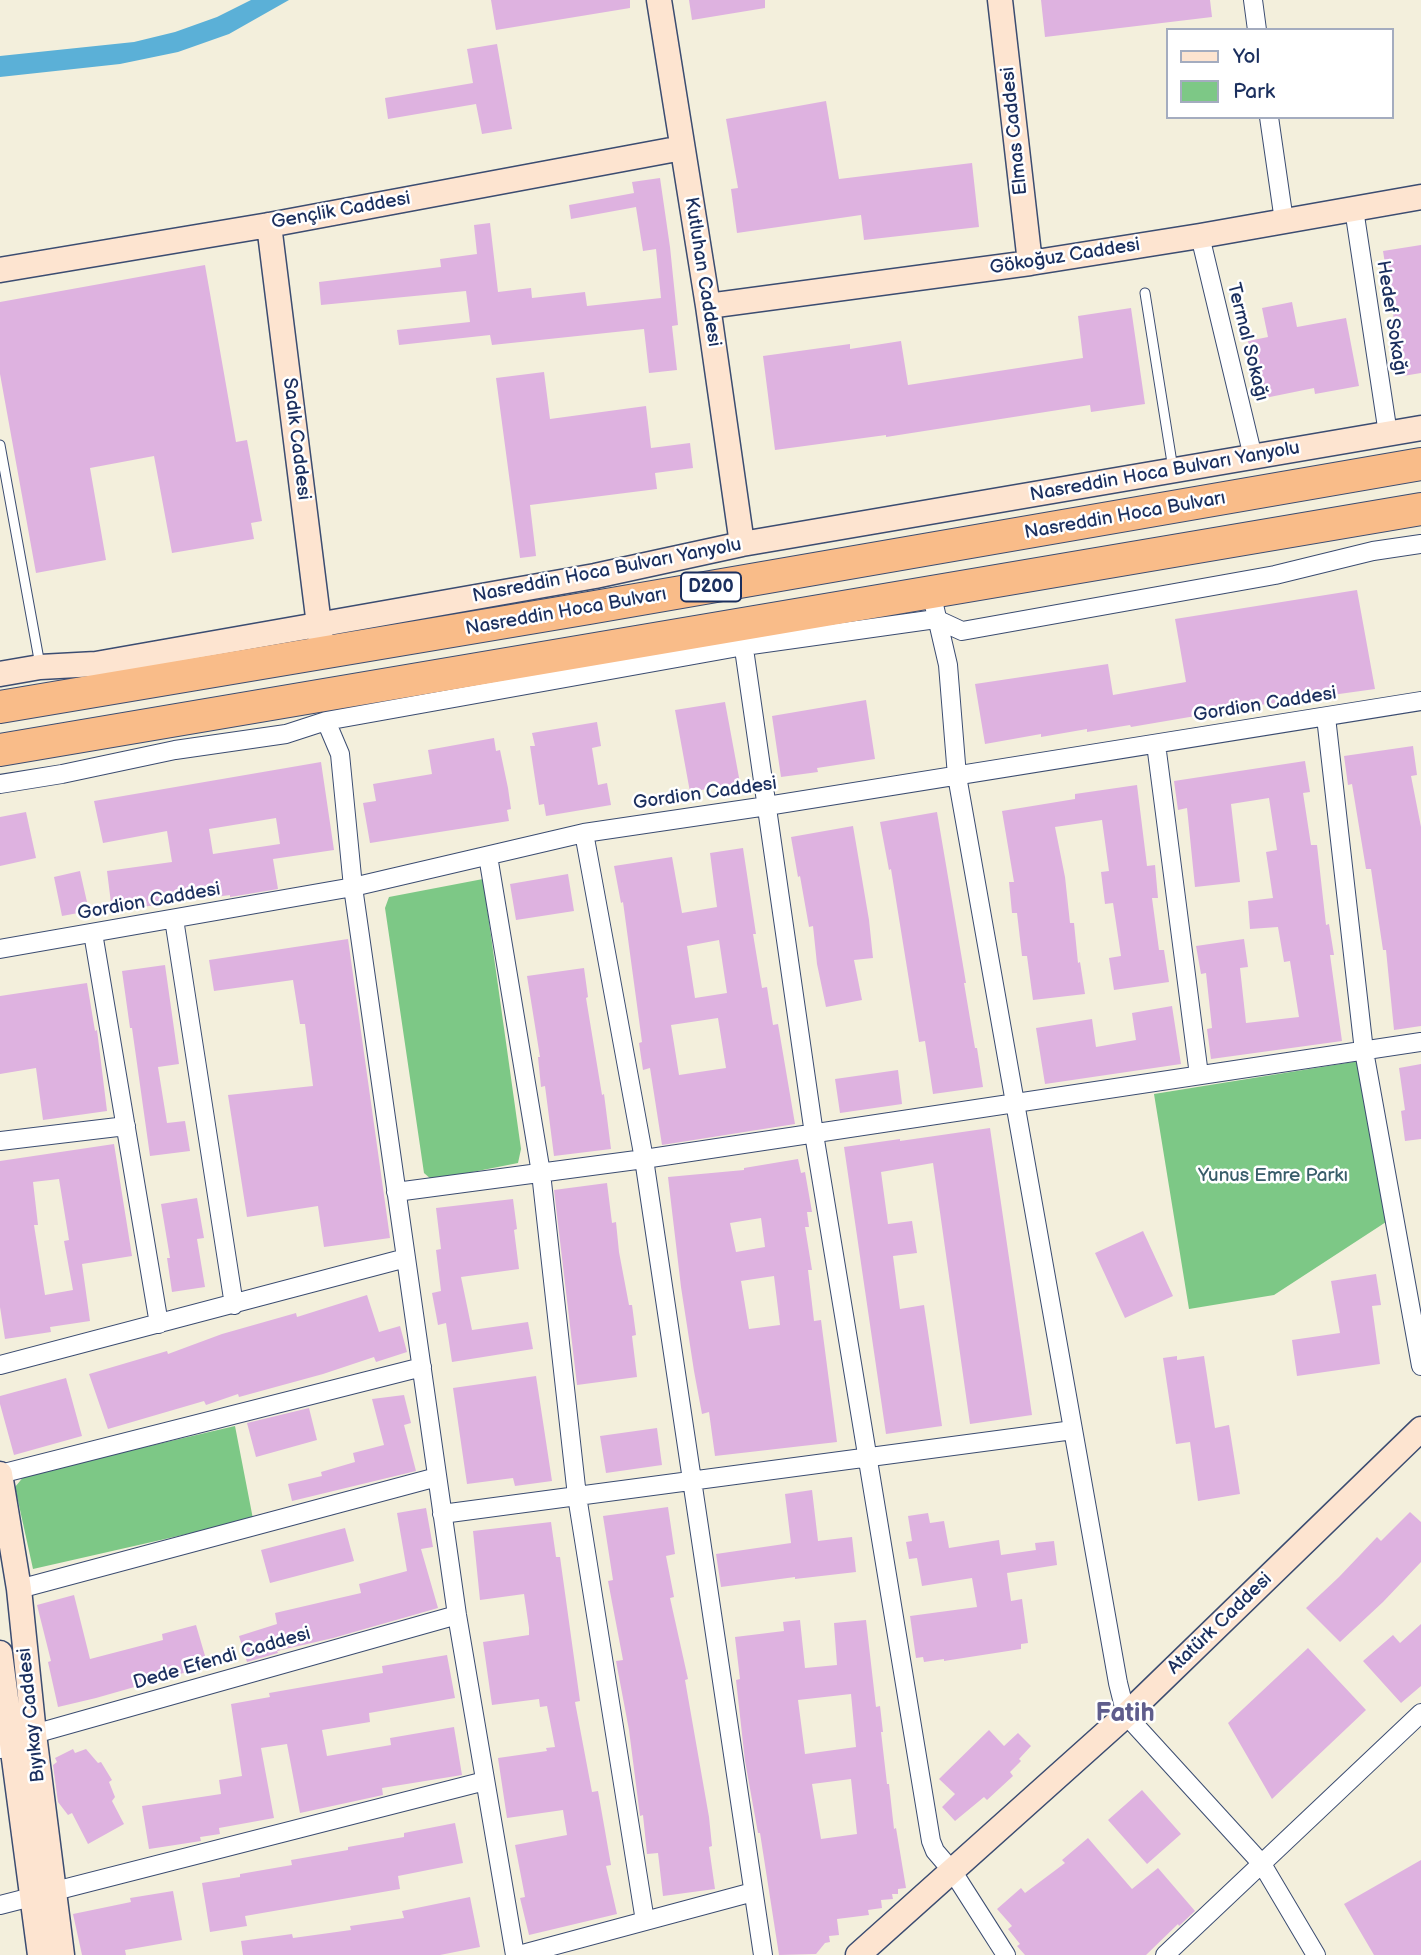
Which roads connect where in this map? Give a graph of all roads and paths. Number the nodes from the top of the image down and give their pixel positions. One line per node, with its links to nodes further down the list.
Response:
1 (659, 0): 6 (street, Kutluhan Caddesi)
2 (1000, 0): 12 (street, Elmas Caddesi)
3 (1253, 0): 4 (street)
4 (1257, 28)
5 (1269, 119): 9 (street)
6 (682, 148): 10 (street, Gençlik Caddesi); 15 (street, Kutluhan Caddesi)
7 (1421, 197): 8 (street, Gökoğuz Caddesi)
8 (1354, 209): 9 (street, Gökoğuz Caddesi); 17 (street, Hedef Sokağı)
9 (1284, 222): 11 (street, Gökoğuz Caddesi)
10 (269, 225): 13 (street, Gençlik Caddesi); 27 (street, Sadık Caddesi)
11 (1200, 236): 12 (street, Gökoğuz Caddesi); 19 (street, Termal Sokağı)
12 (1030, 263): 15 (street, Gökoğuz Caddesi)
13 (0, 270)
14 (1145, 293): 21 (lane)
15 (708, 306): 23 (street, Kutluhan Caddesi)
16 (1421, 428): 17 (street, Nasreddin Hoca Bulvarı Yanyolu)
17 (1388, 434): 19 (street, Nasreddin Hoca Bulvarı Yanyolu)
18 (0, 445): 28 (lane)
19 (1253, 457): 21 (street, Nasreddin Hoca Bulvarı Yanyolu)
20 (1421, 464): 27 (highway, Nasreddin Hoca Bulvarı / D200)
21 (1174, 471): 23 (street, Nasreddin Hoca Bulvarı Yanyolu)
22 (1421, 509): 25 (highway, Nasreddin Hoca Bulvarı / D200)
23 (742, 544): 27 (street, Nasreddin Hoca Bulvarı Yanyolu)
24 (1421, 544): 25 (street)
25 (933, 605): 26 (highway, Nasreddin Hoca Bulvarı / D200); 36 (street)
26 (742, 635): 33 (street); 35 (highway, Nasreddin Hoca Bulvarı / D200); 38 (street)
27 (321, 639): 28 (street, Nasreddin Hoca Bulvarı Yanyolu); 31 (highway, Nasreddin Hoca Bulvarı / D200)
28 (40, 667): 29 (street, Nasreddin Hoca Bulvarı Yanyolu)
29 (0, 674)
30 (1421, 701): 32 (street, Gordion Caddesi)
31 (0, 707)
32 (1325, 717): 34 (street, Gordion Caddesi); 46 (street)
33 (326, 721): 37 (street); 41 (street)
34 (1156, 744): 36 (street, Gordion Caddesi); 47 (street)
35 (0, 750)
36 (957, 776): 38 (street, Gordion Caddesi); 48 (street)
37 (0, 784)
38 (767, 807): 39 (street, Gordion Caddesi); 50 (street)
39 (584, 833): 40 (street, Gordion Caddesi); 52 (street)
40 (488, 856): 41 (street, Gordion Caddesi); 53 (street)
41 (353, 887): 42 (street, Gordion Caddesi); 54 (street)
42 (174, 919): 43 (street, Gordion Caddesi); 56 (street)
43 (93, 933): 44 (street, Gordion Caddesi); 49 (street)
44 (0, 949)
45 (1421, 1042): 46 (street)
46 (1364, 1051): 47 (street); 59 (street)
47 (1199, 1076): 48 (street)
48 (1014, 1103): 50 (street); 62 (street)
49 (126, 1126): 51 (street); 57 (street)
50 (814, 1133): 52 (street); 63 (street)
51 (0, 1140)
52 (644, 1159): 53 (street); 66 (street)
53 (541, 1174): 54 (street); 67 (street)
54 (396, 1192): 55 (street)
55 (406, 1258): 56 (street); 60 (street)
56 (234, 1305): 57 (street)
57 (159, 1324): 58 (street)
58 (0, 1365)
59 (1421, 1366)
60 (422, 1367): 64 (street); 65 (street)
61 (1421, 1429): 72 (street, Atatürk Caddesi)
62 (1073, 1430): 63 (street); 72 (street)
63 (868, 1458): 66 (street); 77 (street)
64 (0, 1474): 69 (street, Bıyıkay Caddesi)
65 (437, 1477): 68 (street); 69 (street)
66 (692, 1481): 67 (street); 78 (street)
67 (578, 1496): 68 (street); 81 (street)
68 (442, 1514): 70 (street)
69 (19, 1589): 74 (street, Bıyıkay Caddesi)
70 (457, 1615): 74 (street, Dede Efendi Caddesi); 75 (street)
71 (0, 1653): 74 (street, Bıyıkay Caddesi)
72 (1126, 1715): 76 (street); 77 (street, Atatürk Caddesi)
73 (1420, 1716): 76 (street)
74 (16, 1743): 79 (street, Bıyıkay Caddesi)
75 (485, 1781): 79 (street); 84 (street)
76 (1262, 1864): 88 (street); 89 (street)
77 (953, 1872): 86 (street, Atatürk Caddesi); 87 (street)
78 (753, 1892): 81 (street); 85 (street)
79 (44, 1895): 80 (street); 82 (street, Bıyıkay Caddesi); 83 (street, Bıyıkay Caddesi)
80 (0, 1905)
81 (645, 1921): 84 (street)
82 (40, 1955)
83 (62, 1955)
84 (517, 1955)
85 (763, 1955)
86 (858, 1955)
87 (1006, 1955)
88 (1165, 1955)
89 (1317, 1955)

